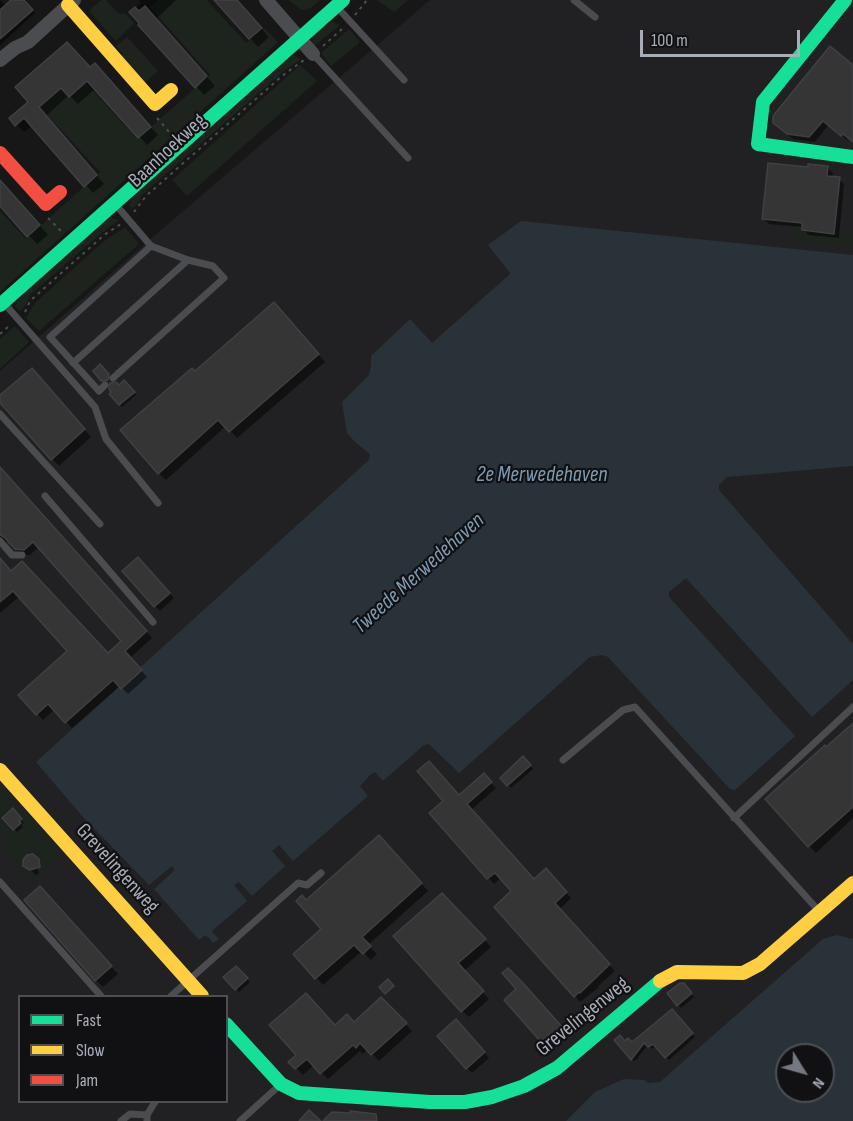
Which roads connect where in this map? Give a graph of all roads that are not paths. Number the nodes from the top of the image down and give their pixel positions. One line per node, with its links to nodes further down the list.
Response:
1 (266, 0): 7 (street)
2 (574, 0): 6 (lane)
3 (845, 0): 13 (street)
4 (71, 3): 9 (street); 11 (street)
5 (340, 3): 7 (street, Baanhoekweg); 10 (lane)
6 (595, 17)
7 (300, 38): 8 (street); 16 (street, Baanhoekweg)
8 (313, 54): 14 (lane)
9 (0, 60)
10 (404, 80)
11 (171, 90)
12 (0, 153): 15 (street)
13 (853, 157)
14 (408, 158)
15 (60, 192)
16 (115, 203): 17 (lane); 19 (street, Baanhoekweg)
17 (151, 246): 18 (lane); 20 (lane)
18 (188, 260): 20 (lane); 21 (lane)
19 (2, 304): 25 (lane)
20 (73, 363): 22 (lane)
21 (113, 378)
22 (105, 385)
23 (0, 414): 26 (lane)
24 (45, 496): 29 (lane)
25 (158, 503)
26 (100, 525)
27 (0, 541): 28 (lane)
28 (22, 555)
29 (153, 622)
30 (853, 707): 33 (lane)
31 (563, 760): 33 (lane)
32 (0, 770): 38 (street, Grevelingenweg)
33 (734, 818): 37 (lane)
34 (321, 873): 38 (lane)
35 (0, 882): 39 (lane)
36 (853, 883): 37 (street, Grevelingenweg)
37 (819, 912): 43 (street, Grevelingenweg)
38 (187, 980): 40 (lane); 41 (street, Grevelingenweg)
39 (101, 995)
40 (172, 995)
41 (201, 995)
42 (228, 1026): 43 (street, Grevelingenweg)
43 (281, 1084): 47 (lane)
44 (154, 1103): 45 (lane)
45 (147, 1118): 46 (lane)
46 (121, 1121)
47 (240, 1121)

